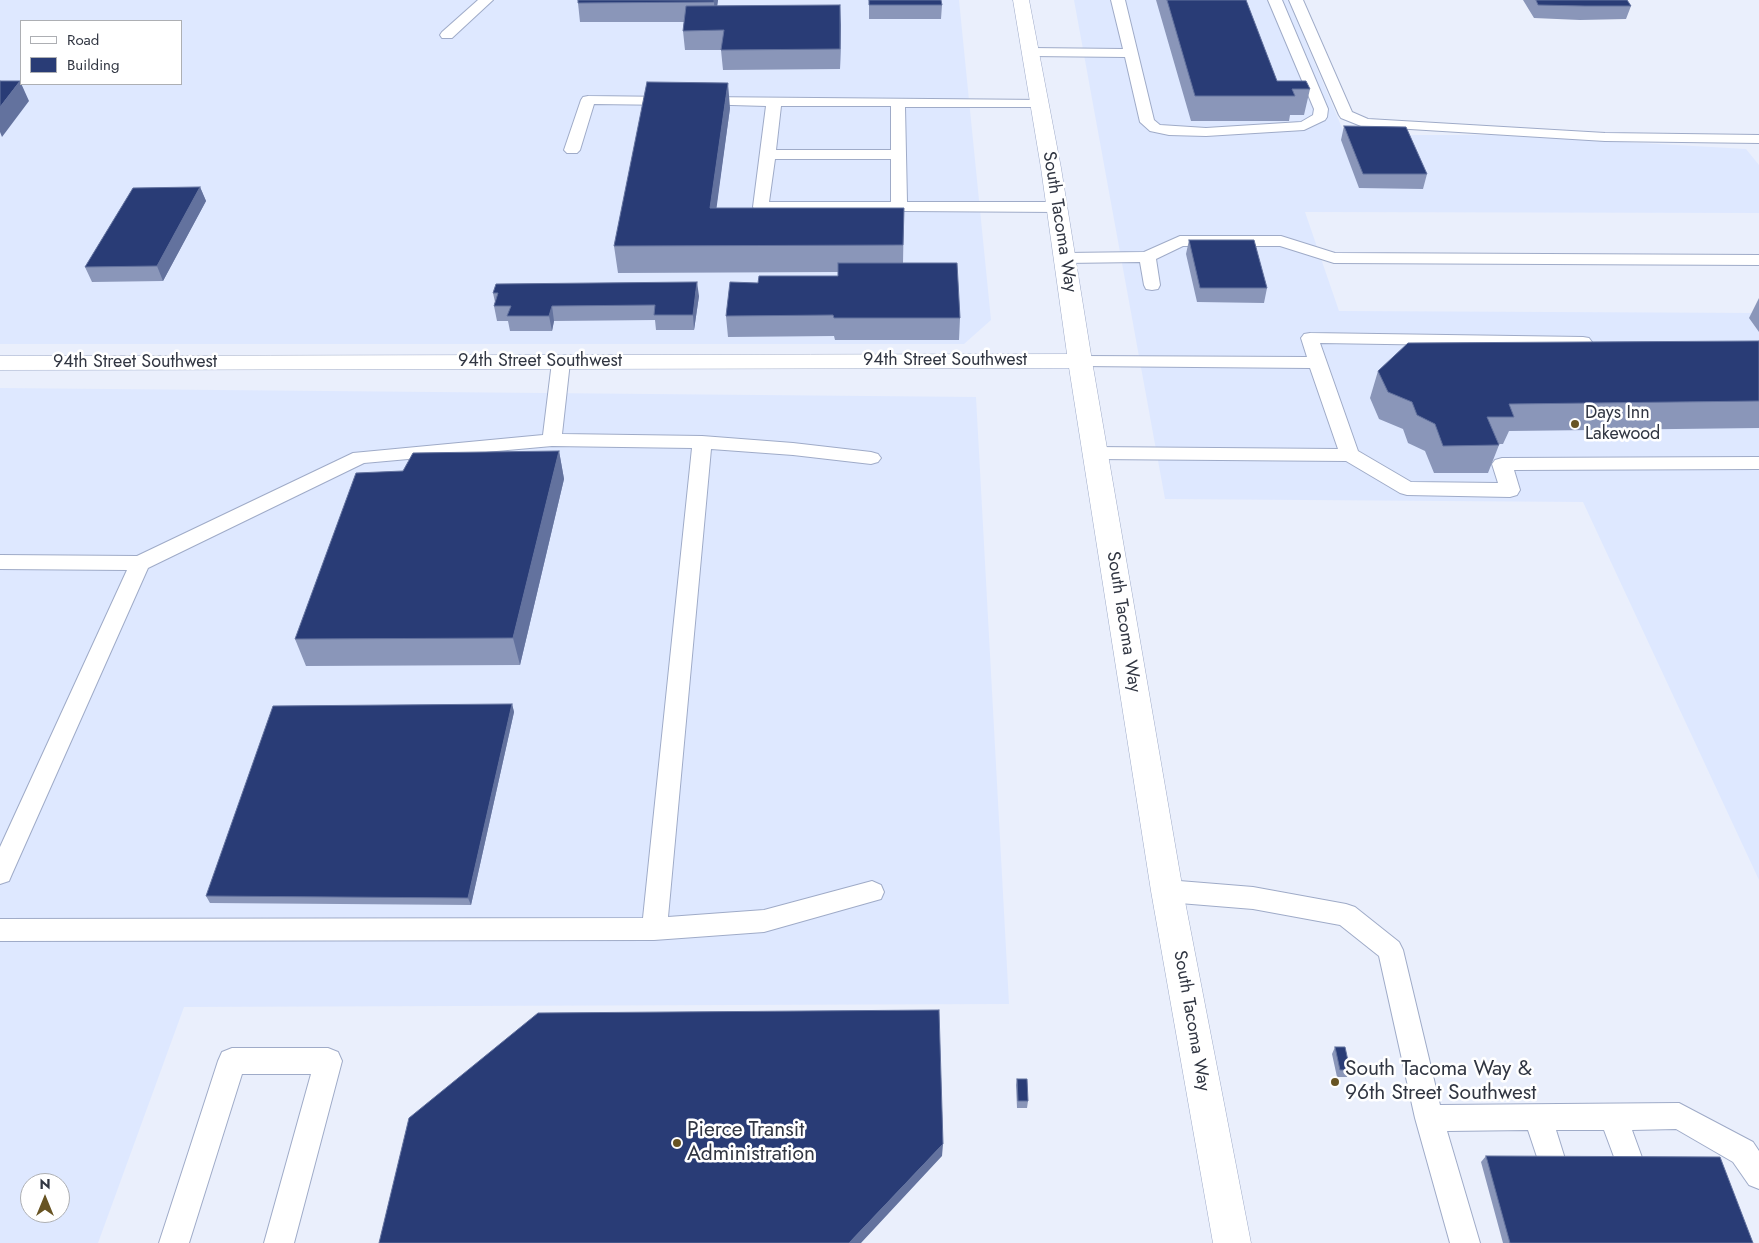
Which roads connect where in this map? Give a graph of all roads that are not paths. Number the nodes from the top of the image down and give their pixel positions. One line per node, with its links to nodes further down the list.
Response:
1 (486, 0): 6 (lane)
2 (1022, 0): 7 (main road, South Tacoma Way)
3 (1118, 0): 8 (lane)
4 (1275, 0): 8 (lane)
5 (1296, 0): 12 (lane)
6 (447, 35)
7 (1032, 52): 8 (lane); 11 (main road, South Tacoma Way)
8 (1132, 53)
9 (774, 102): 10 (lane); 13 (lane); 14 (lane)
10 (898, 103): 11 (lane); 15 (lane)
11 (1039, 103): 17 (main road, South Tacoma Way)
12 (1759, 139)
13 (572, 150)
14 (768, 154): 15 (lane); 16 (lane)
15 (898, 155): 16 (lane)
16 (899, 207): 17 (lane)
17 (1057, 207): 19 (main road, South Tacoma Way)
18 (1147, 257): 19 (lane); 20 (lane); 21 (lane)
19 (1066, 258): 23 (main road, South Tacoma Way)
20 (1759, 260)
21 (1152, 286)
22 (1599, 343): 26 (lane)
23 (1080, 361): 24 (main road, 94th Street Southwest); 26 (lane); 29 (main road, South Tacoma Way)
24 (562, 362): 25 (main road, 94th Street Southwest); 27 (lane)
25 (0, 363)
26 (1317, 364): 30 (lane)
27 (552, 440): 28 (lane); 34 (lane)
28 (702, 442): 31 (lane); 39 (lane)
29 (1096, 454): 30 (lane); 36 (main road, South Tacoma Way)
30 (1350, 455): 32 (lane)
31 (871, 458)
32 (1759, 464)
33 (0, 562): 34 (lane)
34 (140, 563): 35 (lane)
35 (0, 874)
36 (1168, 891): 42 (lane); 48 (main road, South Tacoma Way)
37 (872, 892): 39 (lane)
38 (0, 930): 39 (lane)
39 (654, 930)
40 (1614, 1116): 41 (lane); 44 (lane); 45 (lane)
41 (1538, 1117): 42 (lane); 43 (lane)
42 (1429, 1118): 49 (lane)
43 (1552, 1162)
44 (1630, 1163)
45 (1759, 1175)
46 (174, 1243): 47 (lane)
47 (279, 1243)
48 (1232, 1243)
49 (1465, 1243)

